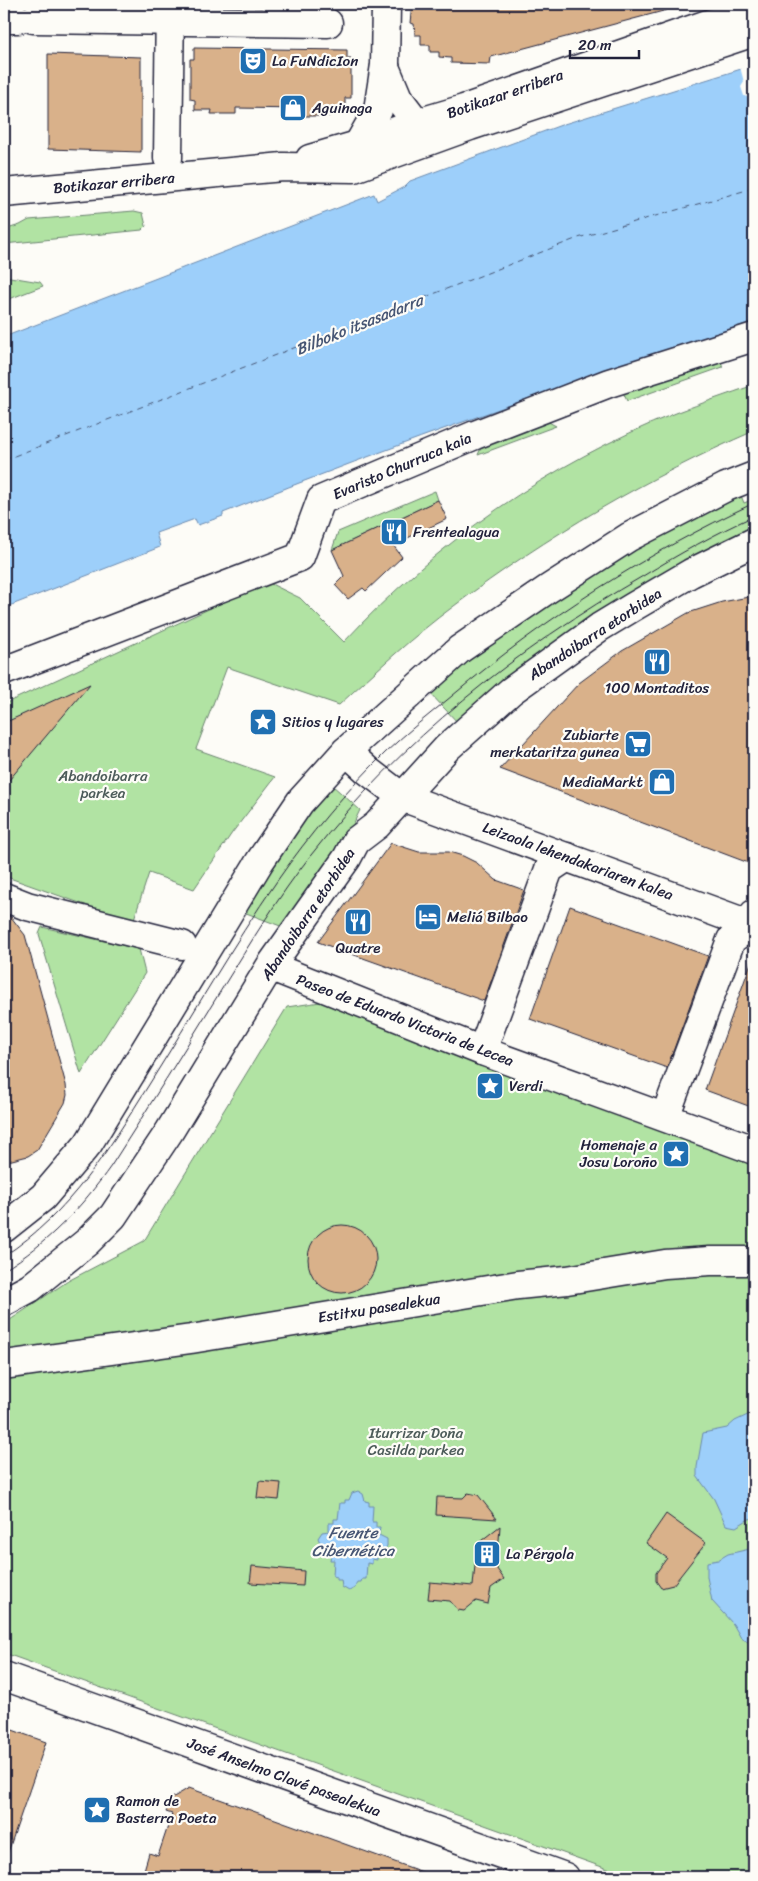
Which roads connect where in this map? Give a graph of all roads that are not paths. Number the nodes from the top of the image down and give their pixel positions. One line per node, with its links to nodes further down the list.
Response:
1 (386, 4): 7 (street)
2 (754, 10): 8 (street, Botikazar erribera)
3 (170, 12): 4 (street); 5 (street); 11 (street)
4 (18, 19)
5 (328, 23)
6 (754, 32): 9 (street, Botikazar erribera)
7 (385, 65): 8 (street); 10 (street)
8 (417, 123): 9 (street); 10 (street, Botikazar erribera)
9 (470, 126): 12 (street, Botikazar erribera)
10 (358, 145): 12 (street, Botikazar erribera)
11 (168, 158)
12 (283, 167): 13 (street, Botikazar erribera)
13 (4, 193)
14 (754, 337): 17 (street, Evaristo Churruca kaia)
15 (754, 476): 18 (street)
16 (754, 542): 19 (street, Abandoibarra etorbidea)
17 (4, 671)
18 (346, 751): 19 (street, Leizaola lehendakariaren kalea); 28 (street)
19 (402, 796): 20 (street, Leizaola lehendakariaren kalea); 30 (street, Abandoibarra etorbidea)
20 (567, 857): 22 (street, Leizaola lehendakariaren kalea); 25 (street)
21 (4, 897): 23 (street)
22 (753, 922): 26 (street)
23 (182, 945)
24 (282, 971): 25 (street, Paseo de Eduardo Victoria de Lecea)
25 (482, 1051): 26 (street, Paseo de Eduardo Victoria de Lecea)
26 (665, 1117): 27 (street, Paseo de Eduardo Victoria de Lecea)
27 (754, 1150)
28 (4, 1228)
29 (754, 1261): 31 (street, Estitxu pasealekua)
30 (4, 1302)
31 (4, 1365)
32 (4, 1676): 33 (street, José Anselmo Clavé pasealekua)
33 (565, 1877)

